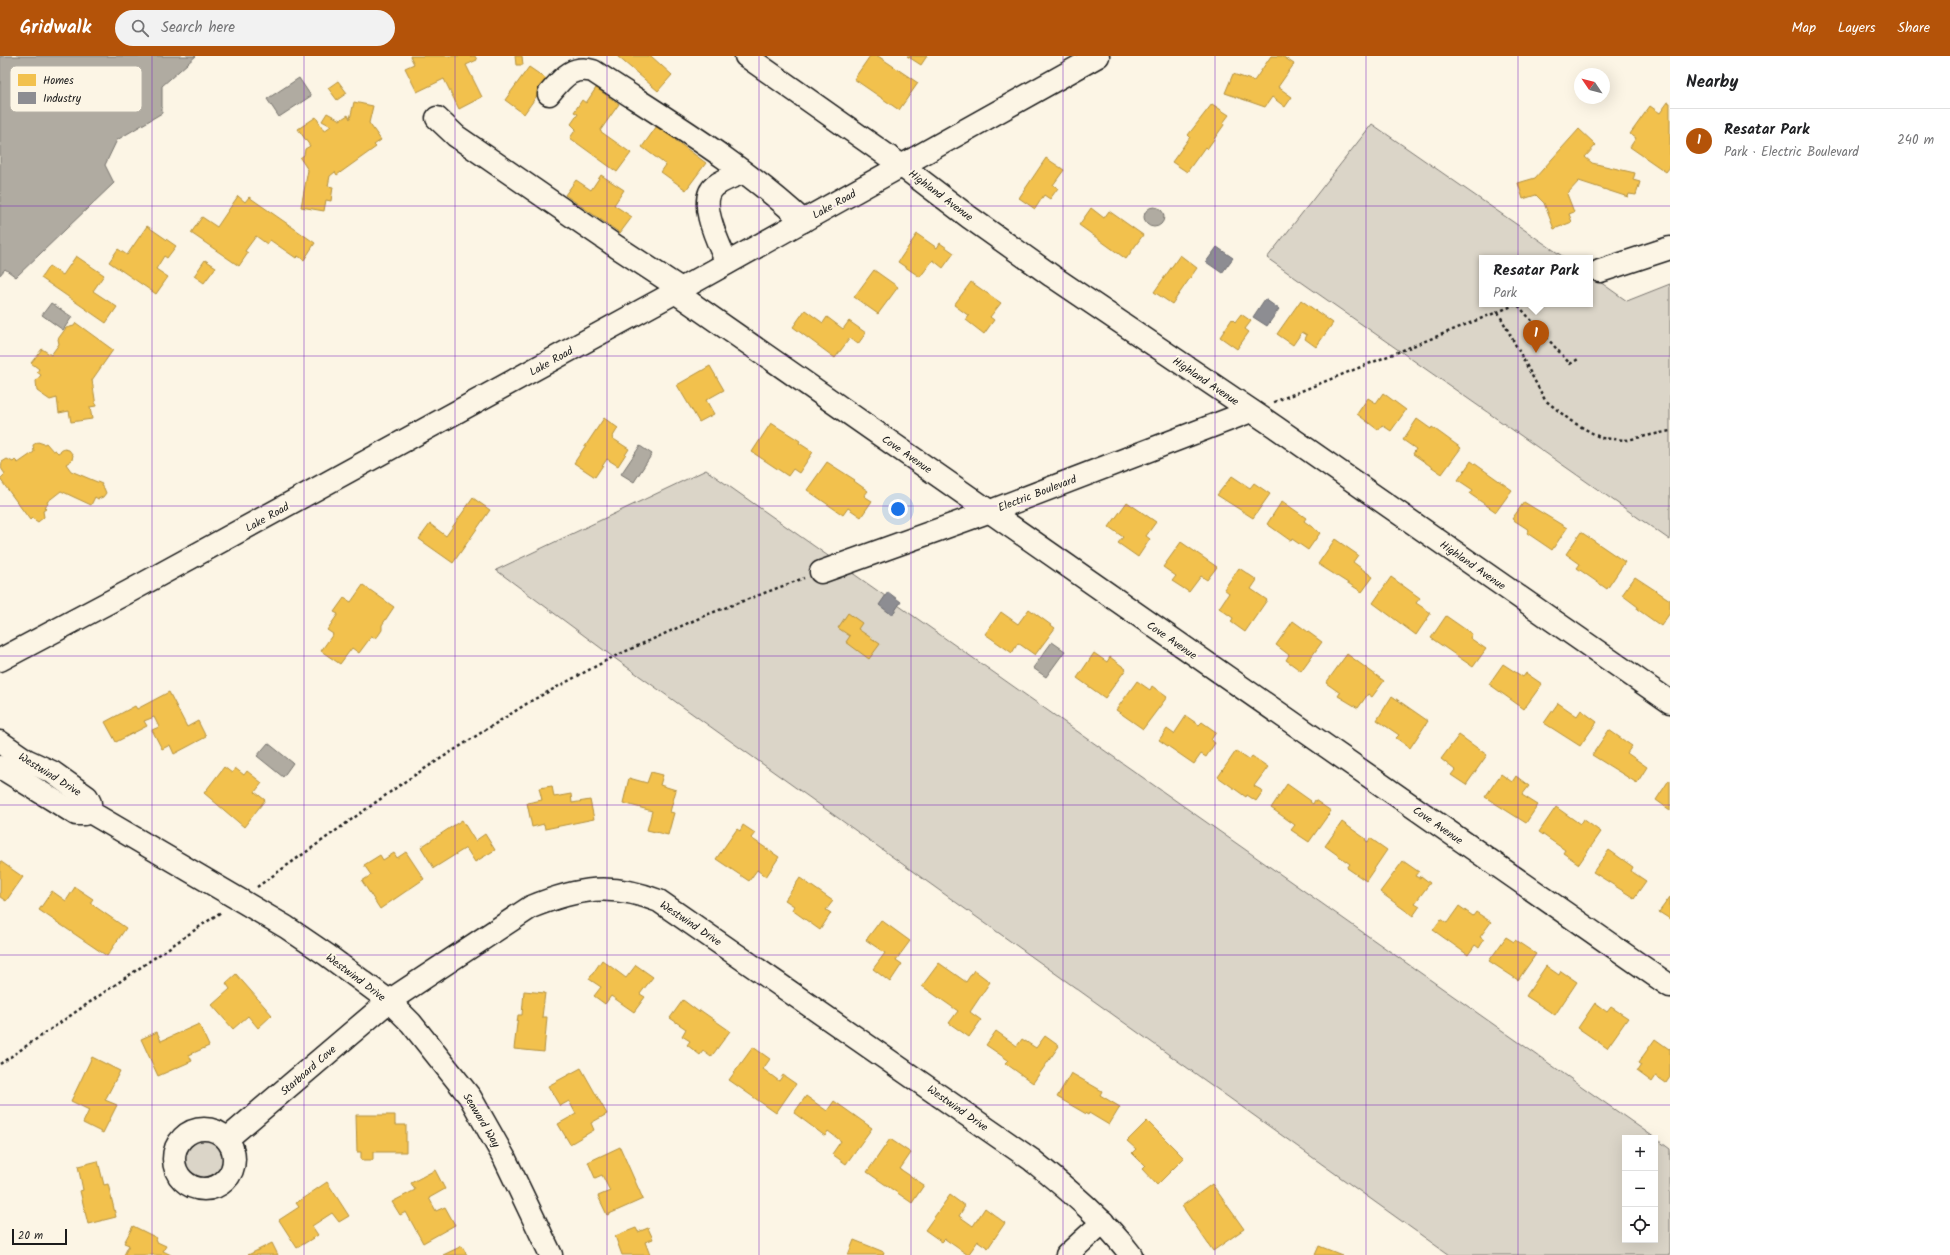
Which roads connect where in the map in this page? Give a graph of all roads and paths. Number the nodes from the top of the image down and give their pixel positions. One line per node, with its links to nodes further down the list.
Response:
1 (746, 56): 5 (street, Highland Avenue)
2 (1098, 56): 5 (street, Lake Road)
3 (549, 94): 6 (street)
4 (437, 118): 11 (street, Cove Avenue)
5 (902, 166): 7 (street, Lake Road); 16 (street, Highland Avenue)
6 (743, 173): 7 (street); 9 (street)
7 (803, 221): 9 (street, Lake Road)
8 (1670, 248): 10 (street)
9 (727, 263): 11 (street, Lake Road)
10 (1600, 271)
11 (678, 291): 18 (street, Cove Avenue); 20 (street, Lake Road)
12 (1510, 307): 14 (path)
13 (1520, 307): 15 (path)
14 (1498, 312): 16 (path); 17 (path)
15 (1580, 358)
16 (1252, 411): 18 (street, Electric Boulevard); 21 (street, Highland Avenue)
17 (1670, 431)
18 (988, 512): 19 (street, Electric Boulevard); 26 (street, Cove Avenue)
19 (821, 572): 25 (path)
20 (0, 660)
21 (1670, 702)
22 (0, 742): 24 (street, Westwind Drive)
23 (0, 767): 24 (street, Westwind Drive)
24 (90, 812): 25 (street, Westwind Drive)
25 (240, 899): 27 (street, Westwind Drive); 28 (path)
26 (1670, 986)
27 (389, 1001): 29 (street, Starboard Cove); 30 (street, Westwind Drive); 31 (street, Seaward Way)
28 (0, 1064)
29 (227, 1139)
30 (1103, 1222): 32 (street); 33 (street, Westwind Drive)
31 (551, 1255)
32 (1067, 1255)
33 (1131, 1255)

